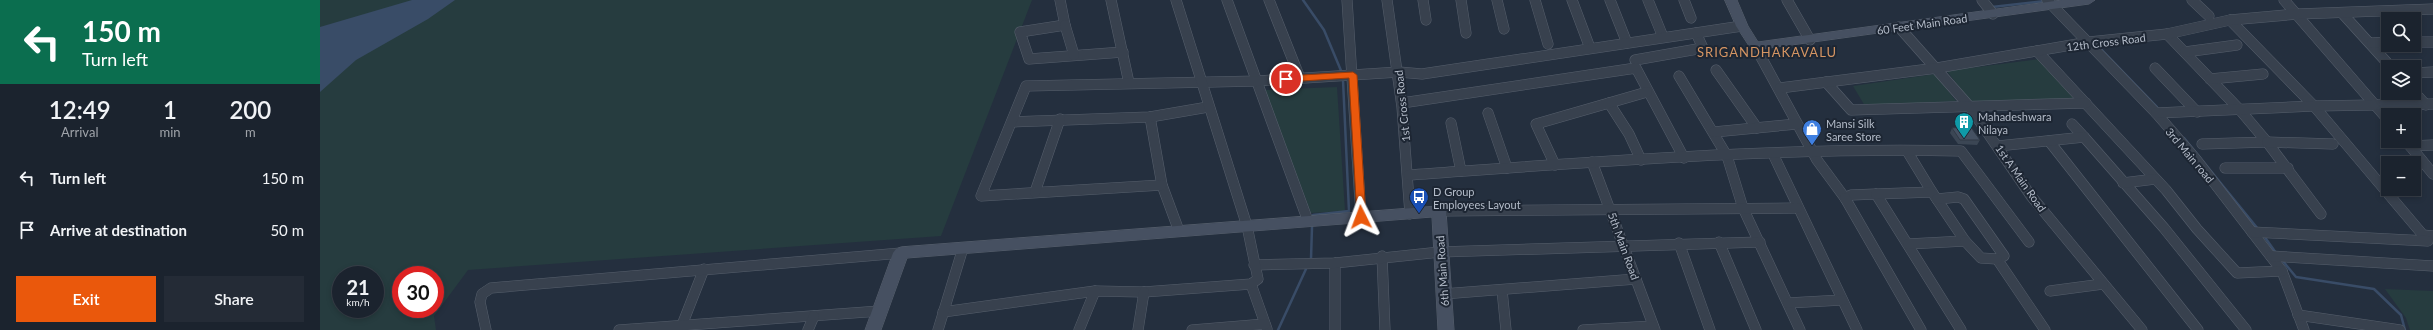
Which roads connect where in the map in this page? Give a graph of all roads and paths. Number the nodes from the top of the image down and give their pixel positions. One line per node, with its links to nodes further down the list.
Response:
1 (1060, 0): 30 (street)
2 (1111, 0): 50 (street)
3 (1176, 0): 67 (street)
4 (1228, 0): 66 (street)
5 (1269, 0): 64 (street)
6 (1347, 0): 62 (street)
7 (1387, 0): 58 (street, 1st Cross Road)
8 (1423, 0): 28 (street)
9 (1461, 0): 34 (street)
10 (1497, 0): 33 (street)
11 (1535, 0): 45 (street)
12 (1572, 0): 48 (street)
13 (1610, 0): 43 (street)
14 (1648, 0): 37 (street)
15 (1684, 0): 27 (street)
16 (1731, 0): 31 (street)
17 (1787, 0): 38 (street)
18 (2089, 0): 21 (street, 60 Feet Main Road)
19 (2192, 0): 26 (street)
20 (2284, 0): 25 (street)
21 (2053, 4): 22 (street, 60 Feet Main Road); 39 (street, 3rd Main road)
22 (1988, 7): 32 (street, 60 Feet Main Road)
23 (2433, 9): 24 (street, 12th Cross Road)
24 (2342, 12): 25 (street, 12th Cross Road); 44 (street)
25 (2298, 14): 29 (street, 12th Cross Road); 77 (street)
26 (2209, 16)
27 (1691, 18)
28 (1426, 20)
29 (2230, 20): 36 (street, 12th Cross Road); 79 (street)
30 (1065, 24): 52 (street); 52 (street)
31 (1742, 26): 35 (street); 47 (street)
32 (1899, 27): 38 (street, 60 Feet Main Road); 55 (street, 1st A Main Road)
33 (1504, 29)
34 (1466, 33)
35 (1696, 33): 37 (street); 53 (street)
36 (2167, 34): 39 (street, 12th Cross Road); 51 (street)
37 (1663, 37): 43 (street)
38 (1810, 40): 47 (street, 60 Feet Main Road)
39 (2089, 42): 49 (street, 12th Cross Road); 85 (street, 3rd Main road)
40 (2381, 42): 44 (street)
41 (2421, 42): 42 (street)
42 (2433, 42)
43 (1627, 43): 48 (street)
44 (2372, 43): 54 (street)
45 (1548, 44)
46 (2237, 45): 51 (street)
47 (1755, 46): 70 (street)
48 (1590, 48): 58 (street)
49 (2037, 51): 55 (street, 12th Cross Road); 75 (street)
50 (1123, 52): 52 (street); 69 (street)
51 (2184, 52): 65 (street)
52 (1074, 55)
53 (1635, 60)
54 (2385, 60)
55 (1937, 68): 68 (street, 12th Cross Road); 78 (street, 1st A Main Road)
56 (2155, 68): 82 (street)
57 (1716, 70): 92 (street)
58 (1399, 72): 62 (street); 73 (street, 1st Cross Road)
59 (2433, 72): 60 (street)
60 (2421, 73)
61 (2263, 74): 65 (street)
62 (1353, 75): 64 (street); 130 (street)
63 (1679, 76): 93 (street)
64 (1300, 78): 66 (street)
65 (2210, 79): 81 (street)
66 (1258, 80): 67 (street); 131 (street)
67 (1203, 82): 69 (street); 80 (street)
68 (1826, 82): 70 (street, 12th Cross Road); 78 (street)
69 (1129, 83): 88 (street)
70 (1780, 88): 90 (street)
71 (1647, 92): 73 (street); 74 (street); 107 (street)
72 (2421, 98): 76 (street)
73 (1402, 103): 116 (street, 1st Cross Road)
74 (1609, 103): 108 (street); 110 (street)
75 (2086, 104): 78 (street); 117 (street)
76 (2429, 104): 77 (street)
77 (2375, 105): 79 (street); 83 (street)
78 (1969, 106): 101 (street, 1st A Main Road)
79 (2314, 106): 81 (street); 135 (street)
80 (1208, 107): 86 (street); 132 (street)
81 (2240, 110): 82 (street); 96 (street)
82 (2197, 112): 85 (street)
83 (2381, 112)
84 (1488, 113): 111 (street)
85 (2160, 113): 134 (street, 3rd Main road)
86 (1150, 117): 87 (street); 119 (street)
87 (1060, 119): 88 (street); 120 (street)
88 (1012, 122): 120 (street)
89 (1451, 123): 114 (street)
90 (1797, 124): 92 (street); 104 (street)
91 (2072, 124): 94 (street)
92 (1757, 128): 93 (street)
93 (1714, 132): 106 (street)
94 (2084, 138): 95 (street); 118 (street)
95 (2049, 141): 101 (street); 193 (street)
96 (2267, 142): 97 (street); 98 (street); 113 (street)
97 (2202, 144)
98 (2333, 144)
99 (2421, 144): 100 (street)
100 (2433, 145)
101 (1998, 146): 156 (street, 1st A Main Road)
102 (2412, 148): 115 (street)
103 (1907, 151): 104 (street); 122 (street); 139 (street)
104 (1812, 152): 105 (street); 123 (street)
105 (1773, 154): 106 (street); 125 (street)
106 (1727, 156): 107 (street); 124 (street)
107 (1684, 158): 108 (street)
108 (1641, 160): 109 (street)
109 (1592, 162): 110 (street); 126 (street, 5th Main Road)
110 (1555, 165): 111 (street)
111 (1506, 168): 114 (street)
112 (2225, 168): 113 (street)
113 (2288, 168): 129 (street)
114 (1460, 171): 116 (street)
115 (2433, 174)
116 (1409, 175): 128 (street, 1st Cross Road)
117 (2155, 179): 118 (street); 153 (street)
118 (2123, 183): 194 (street)
119 (1162, 185): 120 (street); 133 (street)
120 (1035, 192)
121 (1876, 194): 122 (street); 123 (street); 141 (street)
122 (1935, 196): 136 (street); 148 (street)
123 (1845, 198): 189 (street)
124 (1743, 208): 125 (street); 126 (street); 138 (street)
125 (1797, 208): 162 (street)
126 (1611, 210): 127 (street); 142 (street, 5th Main Road)
127 (1439, 211): 128 (street); 144 (street, 6th Main Road)
128 (1410, 214): 130 (street)
129 (2321, 214)
130 (1361, 217): 131 (street)
131 (1308, 221): 132 (street)
132 (1247, 226): 133 (street); 150 (street)
133 (1180, 231): 143 (street)
134 (2252, 232): 135 (street); 147 (street, 3rd Main road)
135 (2429, 240)
136 (1965, 241): 141 (street); 148 (street)
137 (1719, 242): 138 (street); 140 (street); 186 (street)
138 (1760, 242): 163 (street)
139 (2029, 242)
140 (1679, 243): 142 (street); 185 (street)
141 (1908, 244): 190 (street)
142 (1624, 246): 144 (street); 154 (street, 5th Main Road)
143 (963, 248): 145 (street); 165 (street)
144 (1440, 252): 146 (street); 161 (street, 6th Main Road)
145 (901, 253): 152 (street); 164 (street)
146 (1382, 256): 149 (street); 181 (street)
147 (2271, 256): 151 (street); 153 (street, 3rd Main road)
148 (1997, 259): 191 (street)
149 (1335, 263): 150 (street); 180 (street)
150 (1254, 265): 155 (street)
151 (2433, 266)
152 (704, 269): 169 (street); 172 (street)
153 (2282, 271): 166 (street, 3rd Main road)
154 (1636, 279): 157 (street); 171 (street, 5th Main Road)
155 (1252, 284): 160 (street); 170 (street)
156 (2102, 284): 159 (street); 192 (street, 1st A Main Road)
157 (1502, 290): 161 (street); 183 (street)
158 (1095, 291): 160 (street); 165 (street); 177 (street)
159 (2050, 291)
160 (1144, 292): 178 (street)
161 (1443, 294): 182 (street, 6th Main Road)
162 (1842, 300): 163 (street); 188 (street)
163 (1788, 303): 187 (street)
164 (880, 311): 167 (street); 175 (street)
165 (943, 312): 176 (street)
166 (2298, 315): 195 (street, 3rd Main road); 196 (street)
167 (814, 316): 168 (street); 174 (street)
168 (757, 325): 169 (street)
169 (682, 326): 173 (street)
170 (1266, 327): 179 (street)
171 (1654, 328): 184 (street)
172 (486, 330)
173 (619, 330)
174 (808, 330)
175 (873, 330)
176 (938, 330)
177 (1079, 330)
178 (1138, 330)
179 (1192, 330)
180 (1334, 330)
181 (1385, 330)
182 (1446, 330)
183 (1506, 330)
184 (1589, 330)
185 (1710, 330)
186 (1756, 330)
187 (1800, 330)
188 (1857, 330)
189 (1922, 330)
190 (1961, 330)
191 (2045, 330)
192 (2142, 330)
193 (2198, 330)
194 (2246, 330)
195 (2304, 330)
196 (2400, 330)

